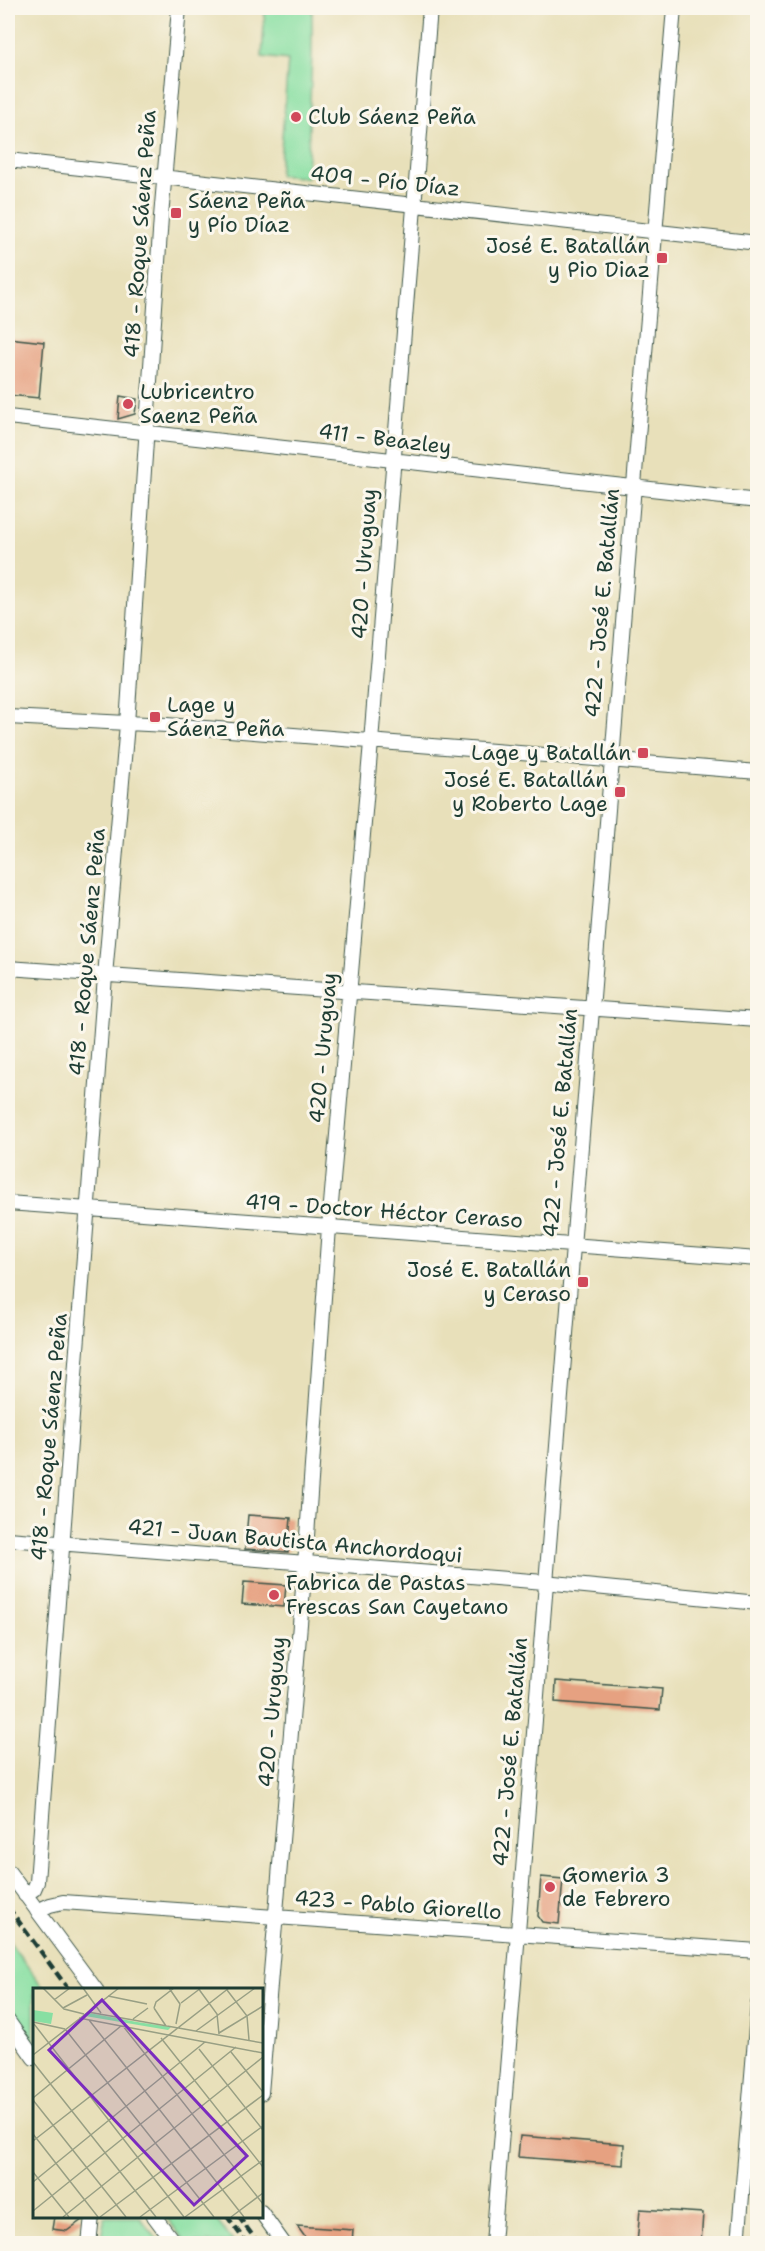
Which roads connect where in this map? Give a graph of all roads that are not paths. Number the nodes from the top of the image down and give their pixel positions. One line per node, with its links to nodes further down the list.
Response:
1 (179, 8): 5 (street, 418 - Roque Sáenz Peña)
2 (430, 8): 6 (street, 420 - Uruguay)
3 (674, 8): 7 (street, 422 - José E. Batallán)
4 (8, 160): 5 (street, 409 - Pío Díaz)
5 (164, 178): 6 (street, 409 - Pío Díaz); 10 (street, 418 - Roque Sáenz Peña)
6 (414, 205): 7 (street, 409 - Pío Díaz); 11 (street, 420 - Uruguay)
7 (655, 231): 8 (street, 409 - Pío Díaz); 12 (street, 422 - José E. Batallán)
8 (758, 243)
9 (8, 417): 10 (street, 411 - Beazley)
10 (147, 432): 11 (street, 411 - Beazley); 15 (street, 418 - Roque Sáenz Peña)
11 (393, 461): 12 (street, 411 - Beazley); 16 (street, 420 - Uruguay)
12 (633, 487): 13 (street, 411 - Beazley); 17 (street, 422 - José E. Batallán)
13 (758, 501)
14 (8, 717): 15 (street)
15 (127, 724): 16 (street); 20 (street, 418 - Roque Sáenz Peña)
16 (371, 742): 17 (street); 21 (street, 420 - Uruguay)
17 (610, 760): 18 (street); 22 (street, 422 - José E. Batallán)
18 (758, 772)
19 (8, 968): 20 (street)
20 (105, 976): 21 (street); 25 (street, 418 - Roque Sáenz Peña)
21 (349, 992): 22 (street); 26 (street, 420 - Uruguay)
22 (592, 1010): 23 (street); 27 (street, 422 - José E. Batallán)
23 (758, 1020)
24 (8, 1203): 25 (street, 419 - Doctor Héctor Ceraso)
25 (88, 1209): 26 (street, 419 - Doctor Héctor Ceraso); 30 (street, 418 - Roque Sáenz Peña)
26 (329, 1227): 27 (street, 419 - Doctor Héctor Ceraso); 31 (street, 420 - Uruguay)
27 (570, 1246): 28 (street, 419 - Doctor Héctor Ceraso); 32 (street, 422 - José E. Batallán)
28 (758, 1258)
29 (8, 1539): 30 (street, 421 - Juan Bautista Anchordoqui)
30 (62, 1542): 31 (street, 421 - Juan Bautista Anchordoqui); 35 (street, 418 - Roque Sáenz Peña)
31 (305, 1564): 32 (street, 421 - Juan Bautista Anchordoqui); 37 (street, 420 - Uruguay)
32 (544, 1582): 33 (street, 421 - Juan Bautista Anchordoqui); 38 (street, 422 - José E. Batallán)
33 (758, 1603)
34 (8, 1871): 35 (street)
35 (25, 1895): 36 (street)
36 (37, 1911): 37 (street, 423 - Pablo Giorello); 40 (street)
37 (277, 1917): 38 (street, 423 - Pablo Giorello); 44 (street, 420 - Uruguay)
38 (516, 1934): 39 (street, 423 - Pablo Giorello); 51 (street, 422 - José E. Batallán)
39 (758, 1952)
40 (95, 1988)
41 (758, 2003): 52 (street)
42 (8, 2021): 43 (street)
43 (33, 2057)
44 (262, 2082)
45 (262, 2213): 50 (street)
46 (92, 2218): 48 (street)
47 (155, 2218): 49 (street)
48 (89, 2244)
49 (175, 2244)
50 (284, 2244)
51 (493, 2244)
52 (738, 2244)

